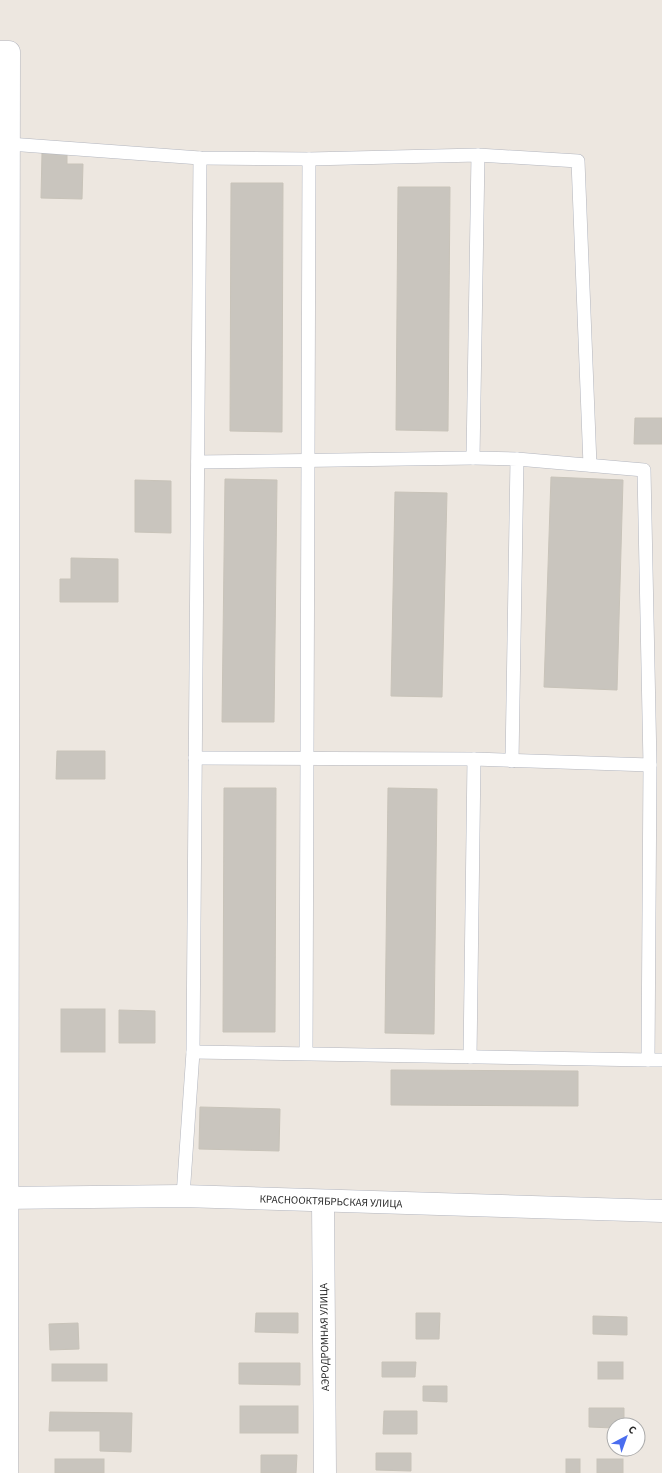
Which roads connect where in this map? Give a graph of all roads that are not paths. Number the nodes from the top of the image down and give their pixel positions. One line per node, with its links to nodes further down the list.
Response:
1 (5, 52): 2 (street)
2 (9, 144): 4 (lane); 22 (street)
3 (478, 155): 5 (lane); 6 (lane); 10 (lane)
4 (200, 158): 5 (lane); 9 (lane)
5 (309, 159): 7 (lane)
6 (473, 458): 7 (lane); 8 (lane)
7 (308, 459): 9 (lane); 12 (lane)
8 (517, 459): 10 (lane); 14 (lane)
9 (198, 462): 11 (lane)
10 (590, 465): 15 (lane)
11 (195, 758): 12 (lane); 16 (lane)
12 (307, 759): 13 (lane); 17 (lane)
13 (474, 760): 14 (lane); 18 (lane)
14 (512, 761): 15 (lane)
15 (650, 765): 19 (lane)
16 (193, 1052): 17 (lane); 21 (lane)
17 (306, 1053): 18 (lane)
18 (470, 1056): 19 (lane)
19 (648, 1060): 20 (lane)
20 (662, 1060)
21 (183, 1196): 22 (street, КРАСНООКТЯБРЬСКАЯ УЛИЦА); 23 (street, КРАСНООКТЯБРЬСКАЯ УЛИЦА)
22 (4, 1198): 25 (street)
23 (323, 1201): 24 (street, КРАСНООКТЯБРЬСКАЯ УЛИЦА); 26 (street, АЭРОДРОМНАЯ УЛИЦА)
24 (662, 1211)
25 (7, 1473)
26 (326, 1473)

